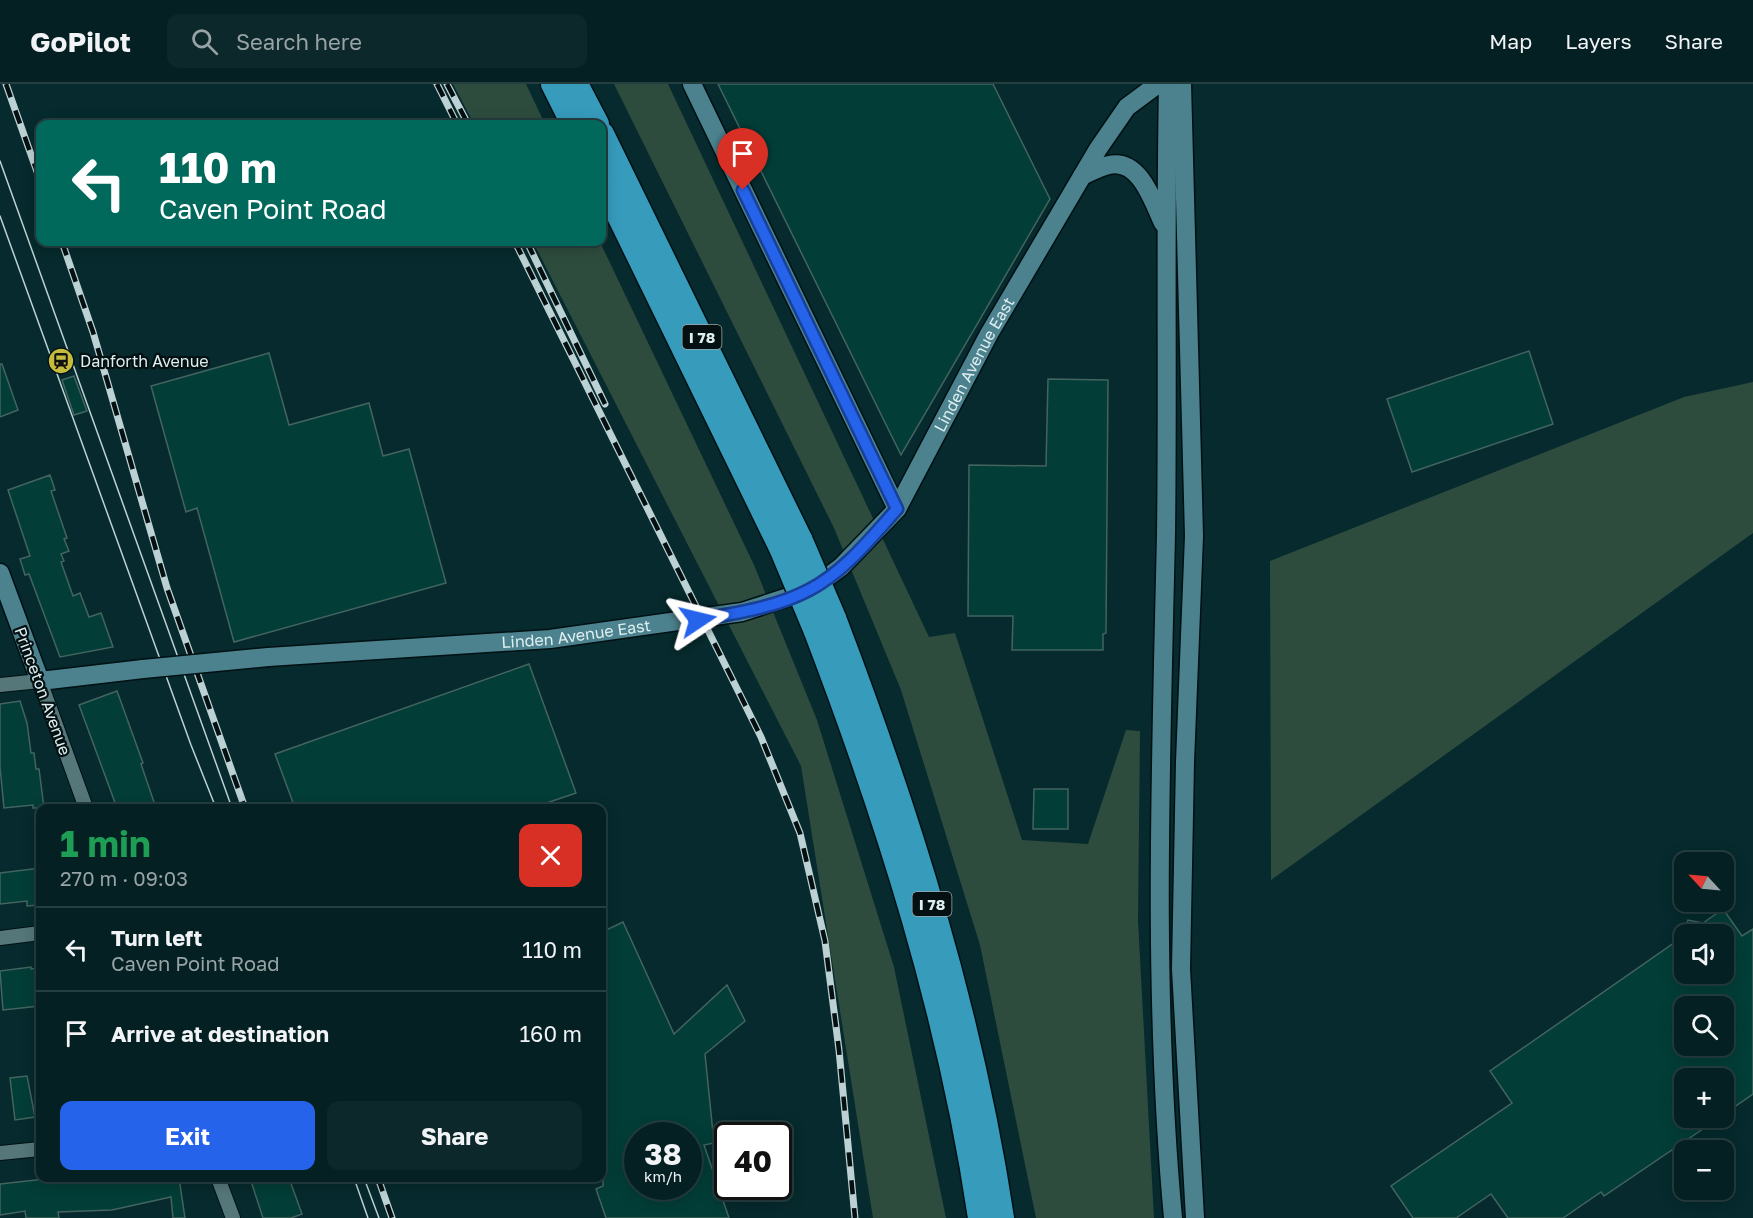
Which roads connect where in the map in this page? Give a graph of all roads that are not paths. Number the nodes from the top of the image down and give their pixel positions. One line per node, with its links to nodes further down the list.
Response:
1 (553, 84): 7 (highway)
2 (576, 84): 8 (highway)
3 (692, 84): 13 (street)
4 (1158, 84): 10 (street, Linden Avenue East)
5 (1168, 84): 12 (street)
6 (1182, 84): 27 (street)
7 (571, 120)
8 (595, 120)
9 (606, 143): 14 (highway, I 78)
10 (1082, 176): 12 (street); 13 (street, Linden Avenue East)
11 (606, 189): 14 (highway, I 78)
12 (1165, 228): 26 (street)
13 (897, 509): 16 (street, Linden Avenue East, bridge)
14 (791, 545): 24 (highway, I 78, bridge)
15 (0, 573): 16 (street, Princeton Avenue)
16 (40, 681): 17 (street); 18 (street, Princeton Avenue)
17 (0, 685)
18 (85, 804)
19 (36, 934): 20 (street)
20 (0, 938)
21 (36, 1150): 22 (street)
22 (0, 1154)
23 (220, 1182): 25 (street)
24 (990, 1210)
25 (233, 1218)
26 (1173, 1218)
27 (1194, 1218)

